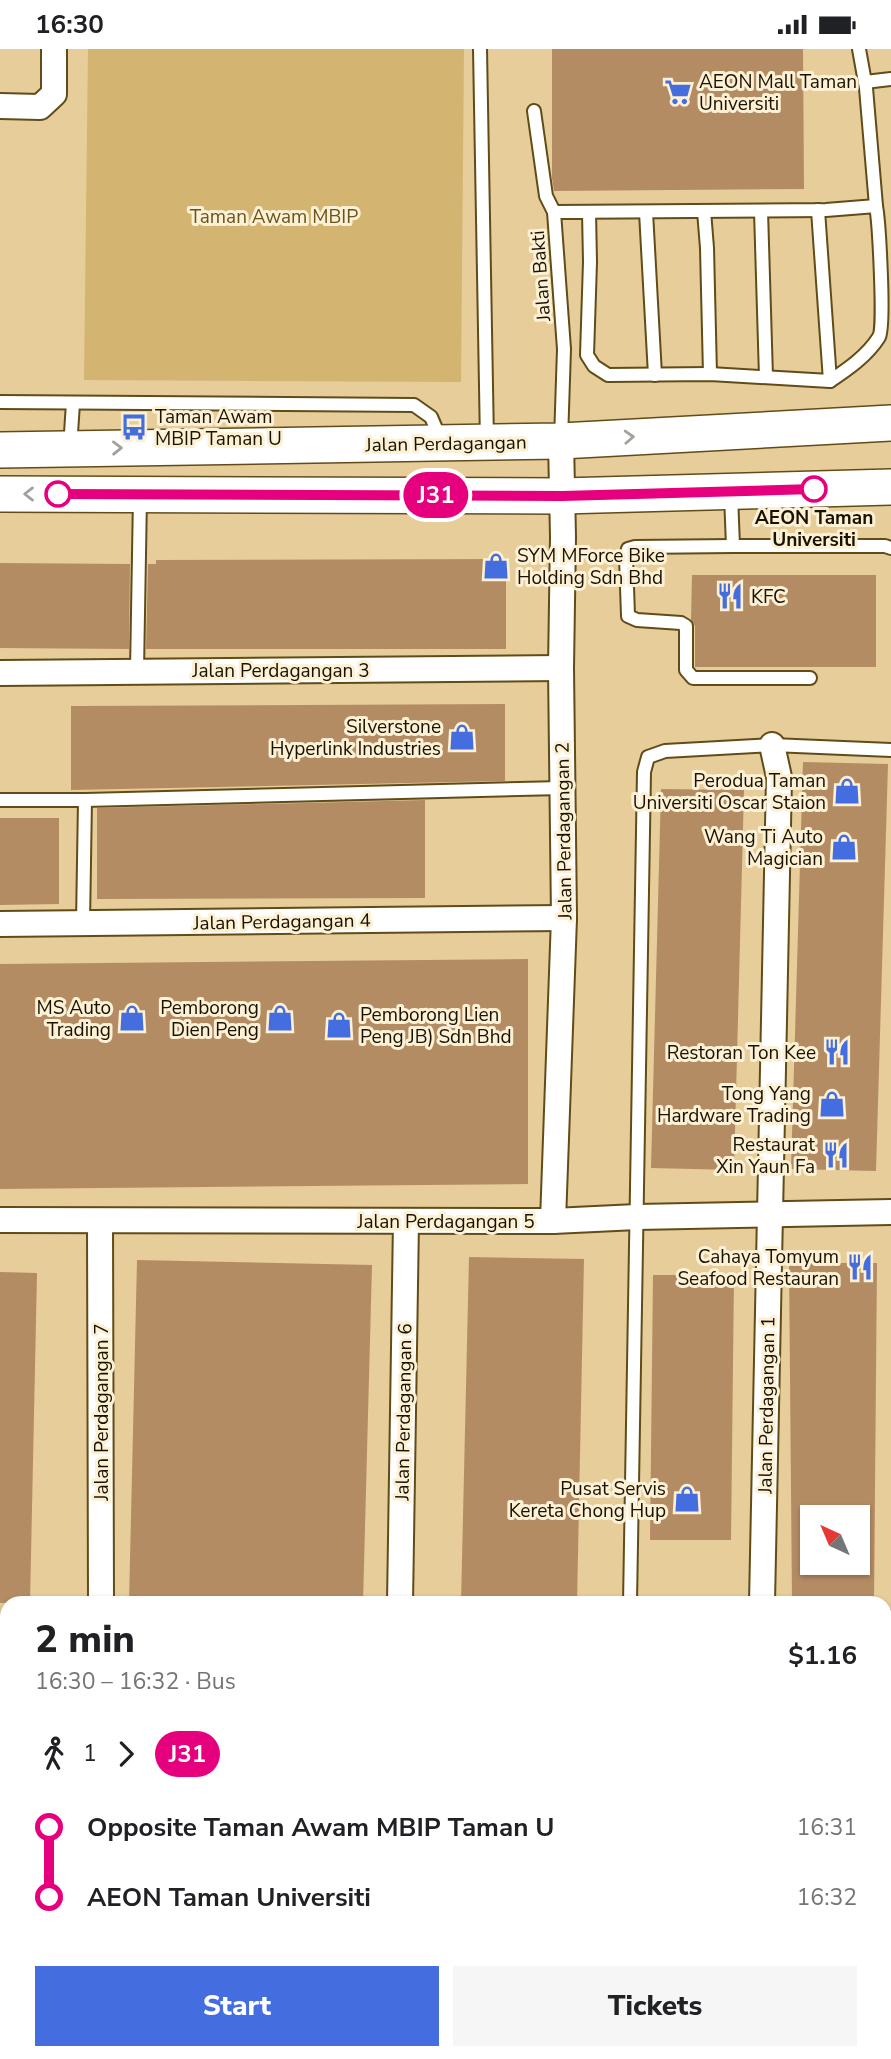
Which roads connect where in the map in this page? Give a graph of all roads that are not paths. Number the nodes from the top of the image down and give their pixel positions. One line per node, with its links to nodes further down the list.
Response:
1 (54, 49): 6 (street)
2 (480, 49): 23 (lane)
3 (859, 49): 5 (lane)
4 (891, 79): 5 (lane)
5 (865, 82): 8 (lane)
6 (0, 106)
7 (534, 111): 12 (lane, Jalan Bakti)
8 (876, 206): 9 (lane); 18 (lane)
9 (818, 210): 11 (lane); 18 (lane)
10 (704, 211): 11 (lane); 14 (lane); 15 (lane)
11 (761, 211): 17 (lane)
12 (554, 212): 13 (lane); 22 (lane, Jalan Bakti)
13 (589, 212): 14 (lane); 16 (lane)
14 (646, 212): 16 (lane)
15 (710, 374): 16 (lane); 17 (lane)
16 (655, 375)
17 (766, 377): 18 (lane)
18 (830, 381)
19 (0, 402): 20 (lane)
20 (73, 403): 24 (lane); 25 (lane)
21 (890, 423): 22 (main road, Jalan Perdagangan, one-way to 21)
22 (561, 441): 23 (main road, Jalan Perdagangan); 31 (street, Jalan Perdagangan 2)
23 (487, 442): 24 (main road, Jalan Perdagangan)
24 (442, 443): 25 (main road, Jalan Perdagangan, one-way to 24)
25 (70, 449): 26 (main road, Jalan Perdagangan)
26 (0, 450)
27 (884, 488): 28 (main road)
28 (731, 491): 31 (main road); 32 (lane)
29 (0, 494): 30 (main road, one-way to 29)
30 (139, 494): 31 (main road); 35 (lane)
31 (562, 496): 34 (street, Jalan Perdagangan 2)
32 (733, 546): 33 (lane); 37 (lane)
33 (891, 548)
34 (561, 668): 35 (street, Jalan Perdagangan 3); 40 (street, Jalan Perdagangan 2)
35 (137, 671): 36 (street, Jalan Perdagangan 3)
36 (0, 673)
37 (810, 678)
38 (772, 745): 39 (lane); 47 (street, Jalan Perdagangan 1); 48 (lane)
39 (891, 750)
40 (562, 787): 42 (lane); 43 (street, Jalan Perdagangan 2)
41 (0, 800): 42 (lane)
42 (85, 800): 44 (lane)
43 (564, 918): 44 (street, Jalan Perdagangan 4); 52 (street, Jalan Perdagangan 2)
44 (83, 923): 45 (street, Jalan Perdagangan 4)
45 (0, 924)
46 (891, 1212): 47 (street, Jalan Perdagangan 5)
47 (770, 1215): 48 (street, Jalan Perdagangan 5); 56 (street, Jalan Perdagangan 1)
48 (637, 1217): 52 (street, Jalan Perdagangan 5); 55 (lane)
49 (0, 1220): 50 (street, Jalan Perdagangan 5)
50 (100, 1221): 51 (street, Jalan Perdagangan 5); 53 (street, Jalan Perdagangan 7)
51 (407, 1221): 52 (street, Jalan Perdagangan 5); 54 (street, Jalan Perdagangan 6)
52 (553, 1221)
53 (101, 1596)
54 (400, 1596)
55 (630, 1596)
56 (762, 1596)

